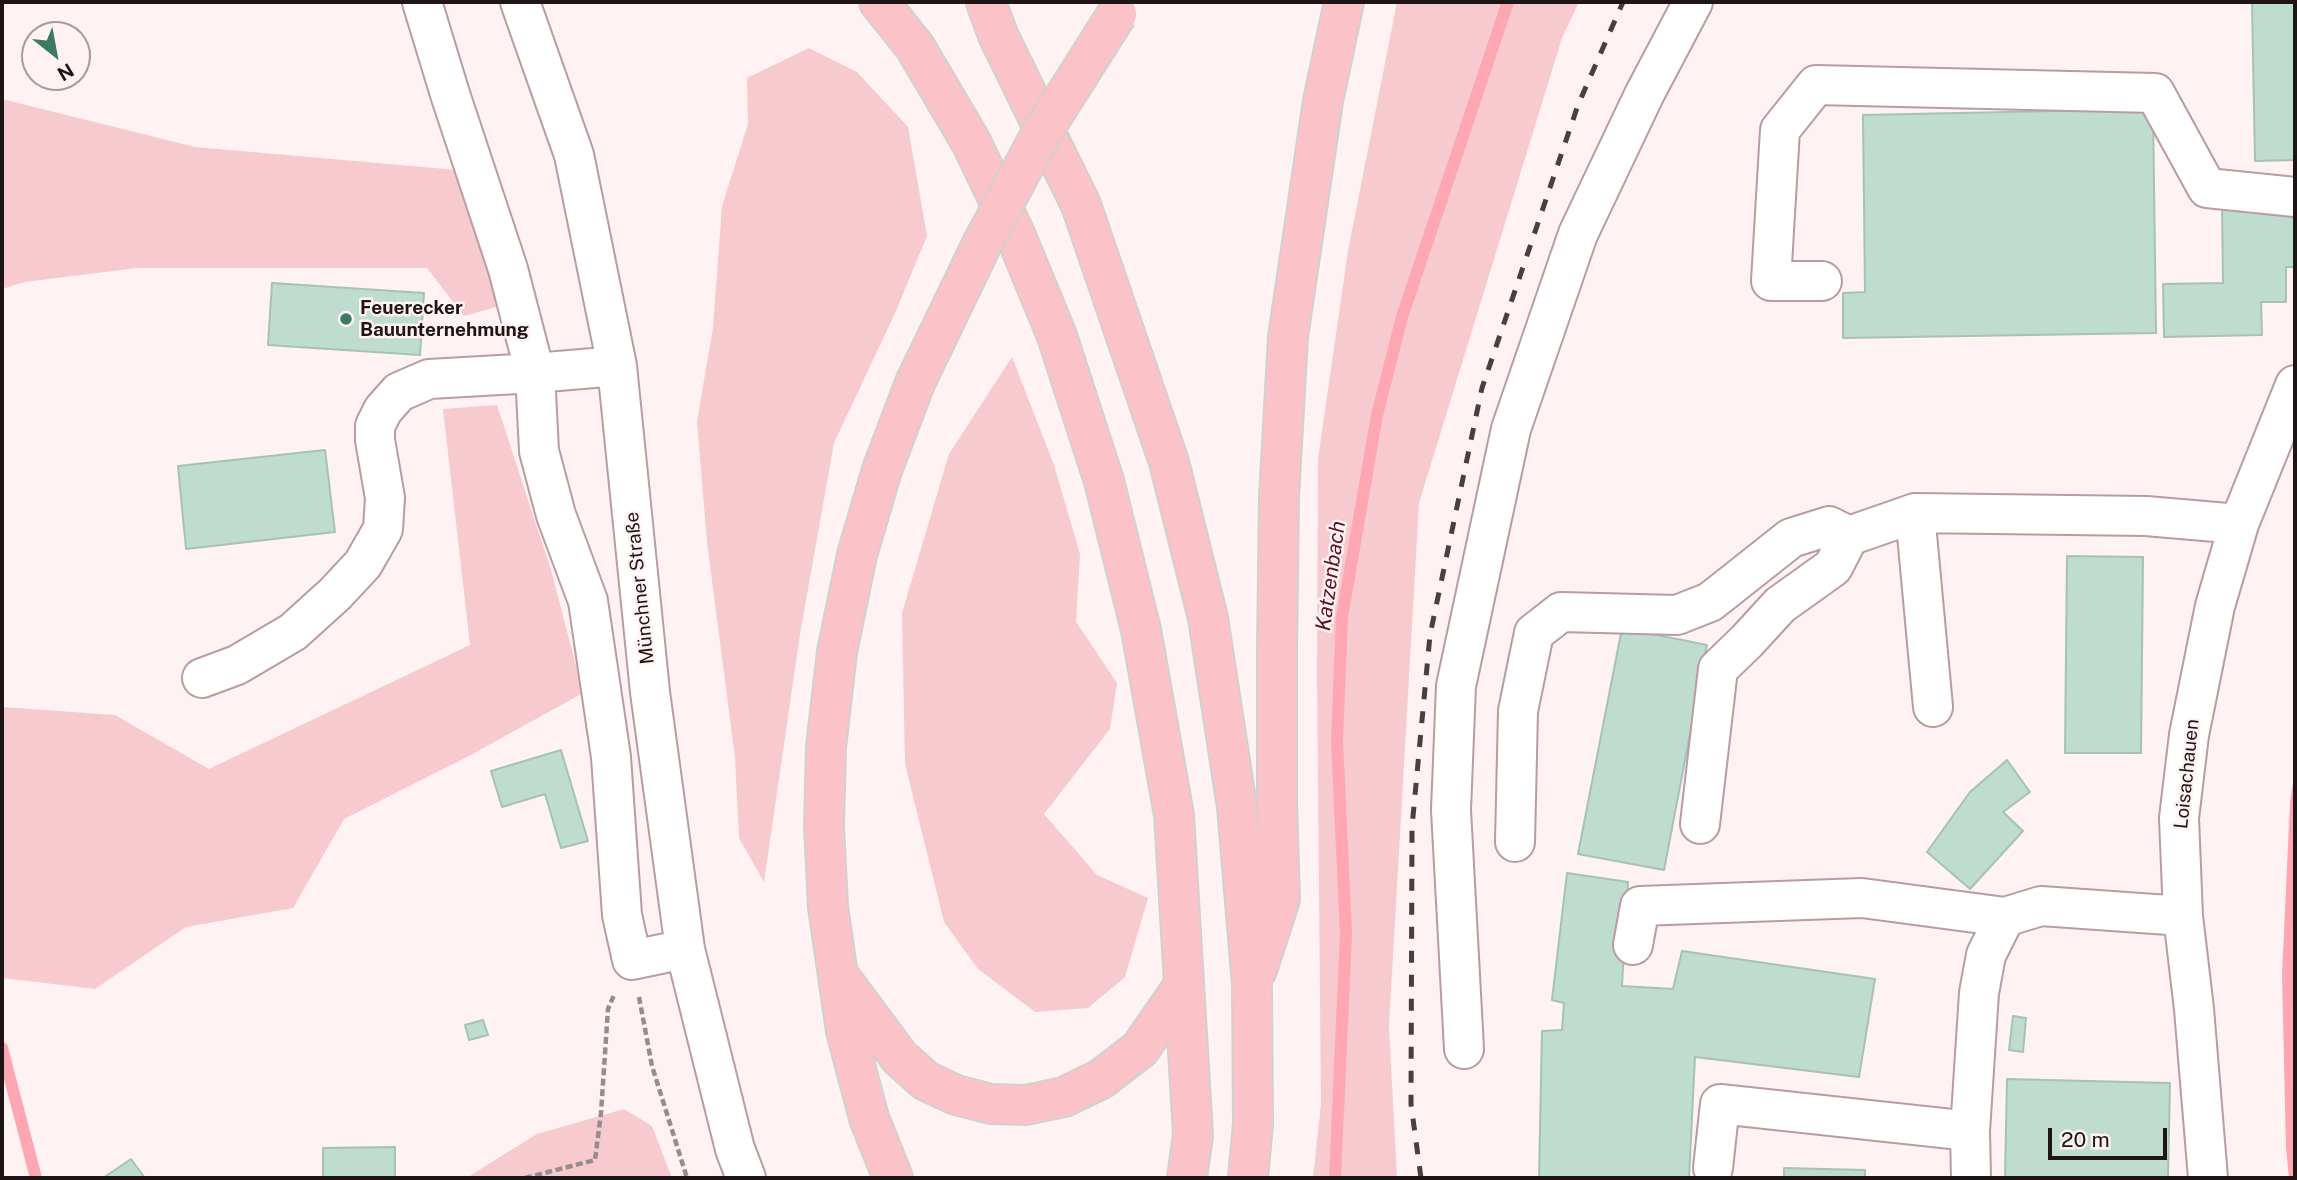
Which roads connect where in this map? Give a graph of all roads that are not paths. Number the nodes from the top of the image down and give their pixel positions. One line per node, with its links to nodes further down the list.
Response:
1 (422, 2): 11 (street)
2 (520, 2): 10 (street, Münchner Straße)
3 (879, 2): 25 (highway)
4 (986, 2): 26 (highway)
5 (1344, 2): 26 (highway)
6 (1693, 2): 27 (street)
7 (1122, 8): 24 (highway, bridge)
8 (2295, 197): 9 (street)
9 (1822, 281)
10 (617, 366): 11 (street); 23 (street, Münchner Straße)
11 (535, 373): 16 (street); 23 (street)
12 (2295, 385): 14 (street, Loisachauen)
13 (1915, 513): 14 (street); 15 (street); 17 (street)
14 (2239, 524): 20 (street, Loisachauen)
15 (1849, 536): 18 (street); 19 (street)
16 (202, 678)
17 (1933, 707)
18 (1700, 824)
19 (1515, 842)
20 (2183, 916): 21 (street); 35 (street, Loisachauen)
21 (2005, 917): 22 (street); 28 (street)
22 (1633, 945)
23 (685, 949): 30 (street, Münchner Straße)
24 (838, 975): 25 (highway); 31 (highway)
25 (1184, 985): 32 (highway)
26 (1252, 985): 33 (highway)
27 (1464, 1049)
28 (1970, 1131): 29 (street); 34 (street)
29 (1713, 1168)
30 (746, 1178)
31 (893, 1178)
32 (1187, 1178)
33 (1248, 1178)
34 (1971, 1178)
35 (2208, 1178)

